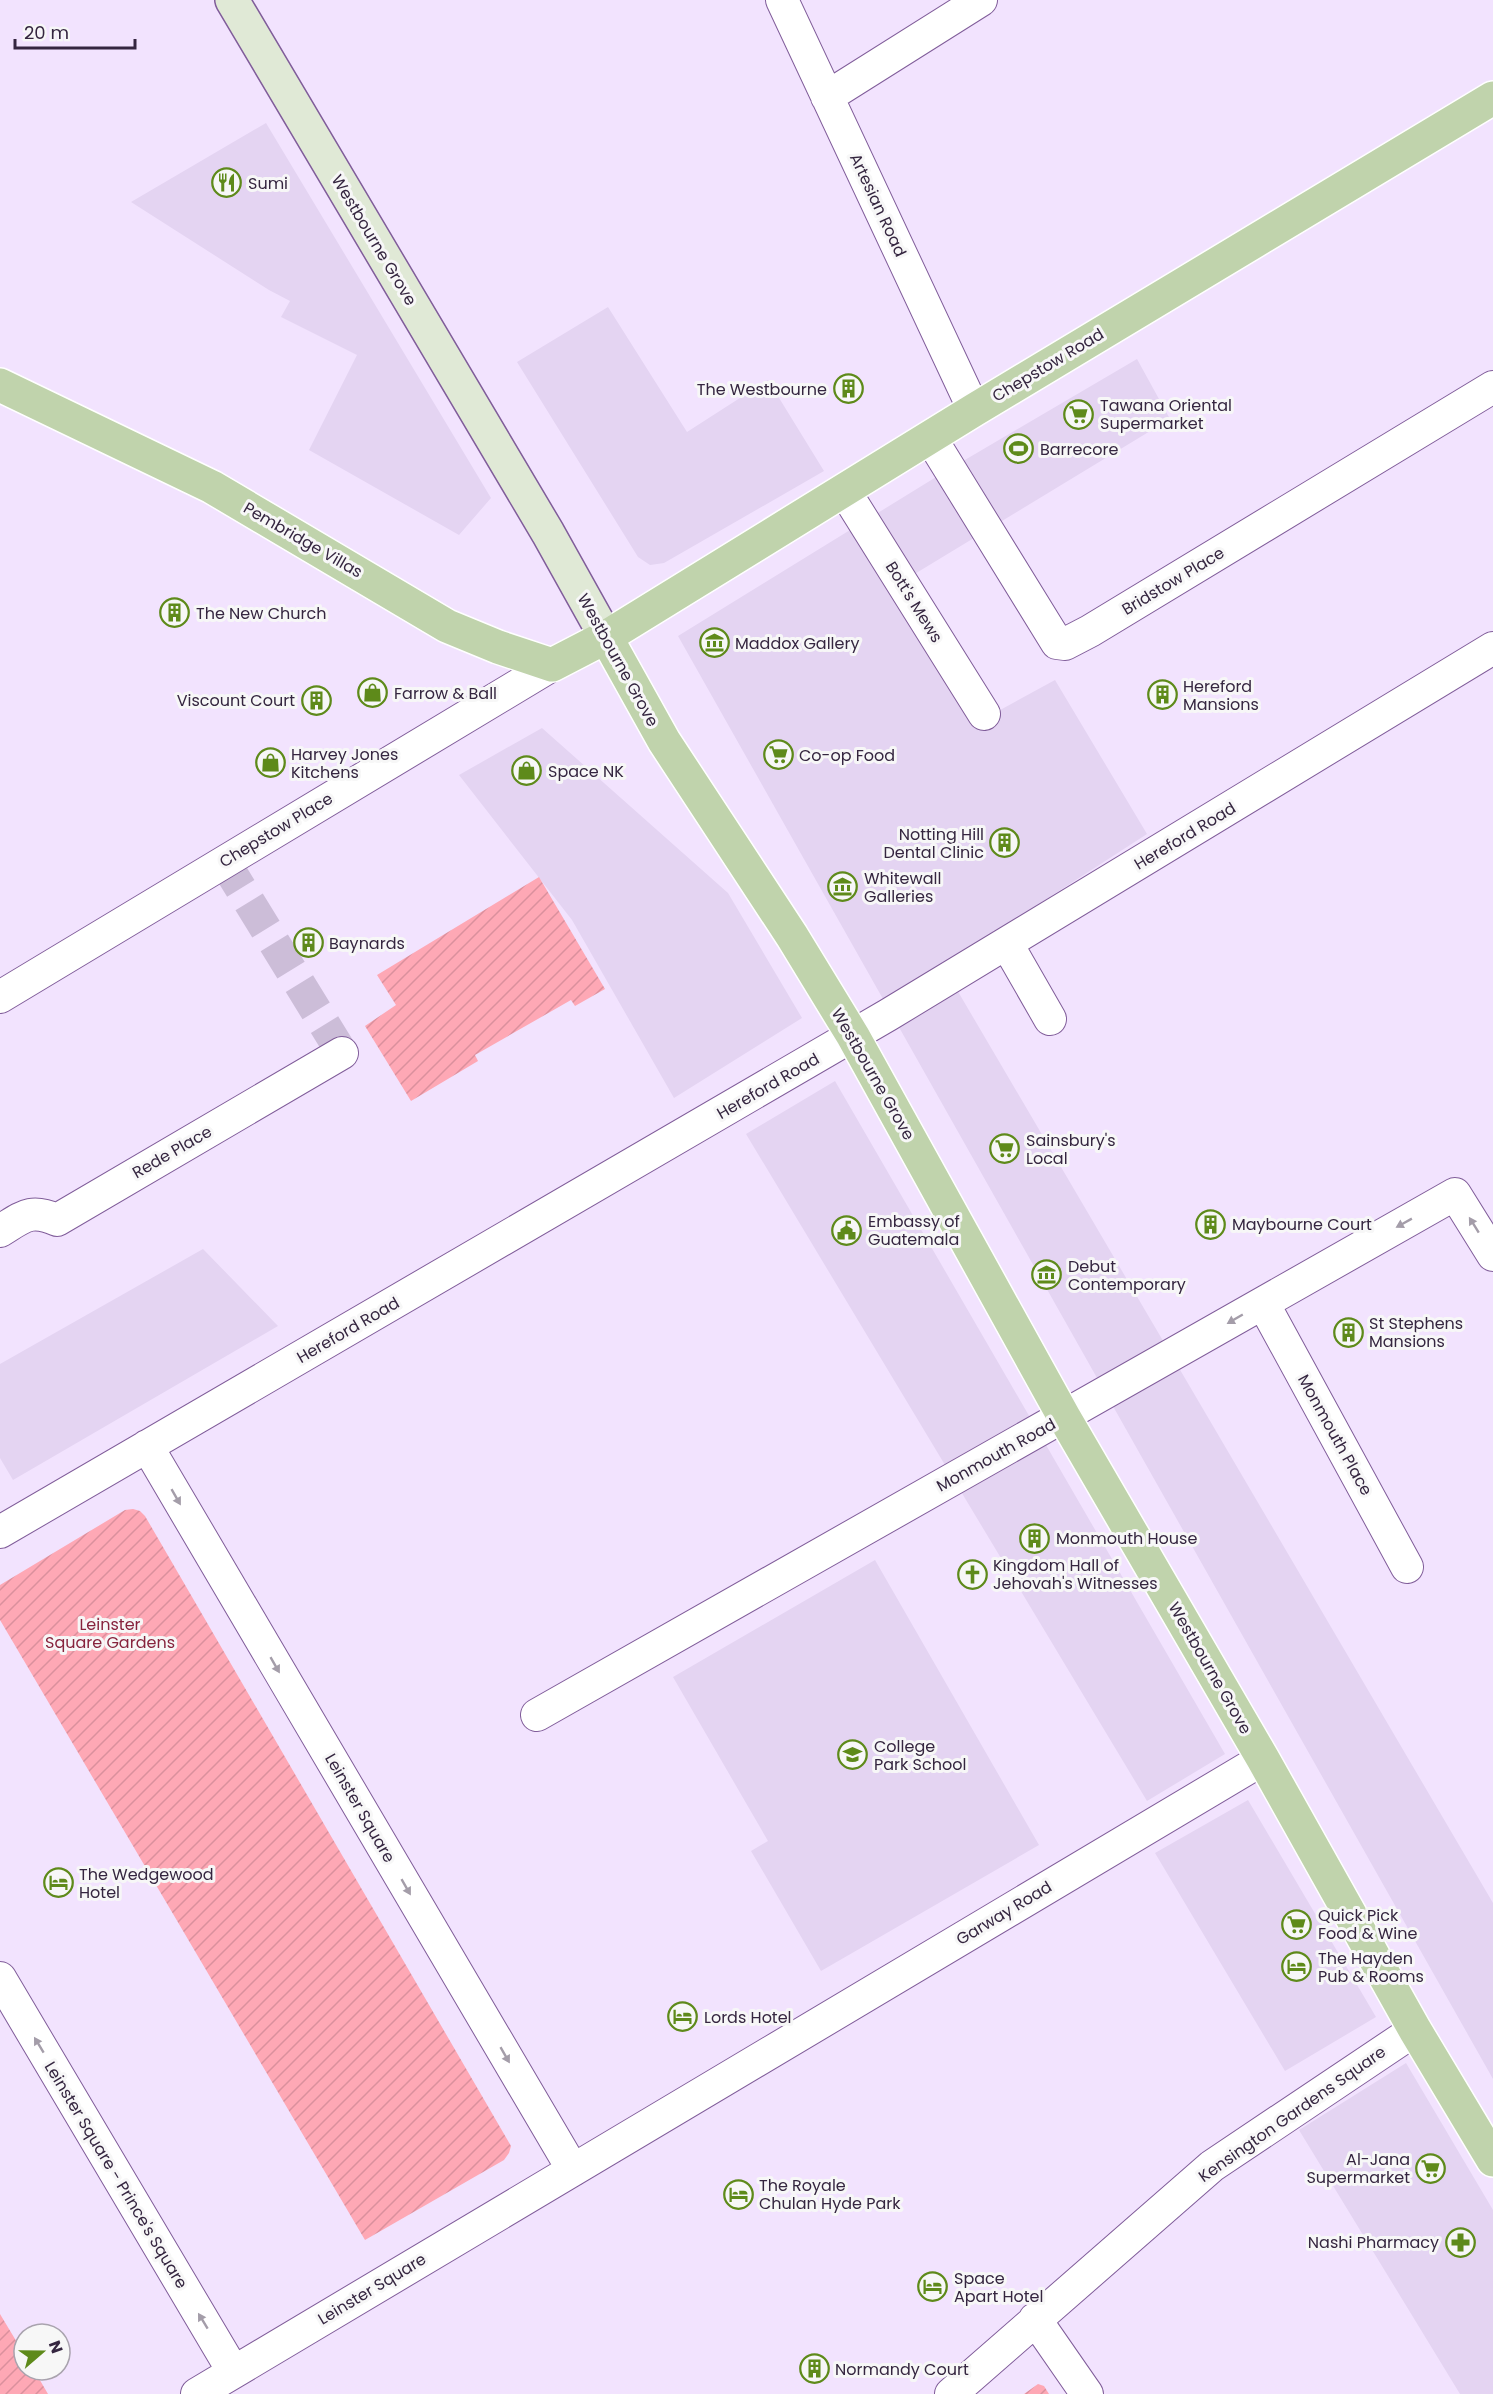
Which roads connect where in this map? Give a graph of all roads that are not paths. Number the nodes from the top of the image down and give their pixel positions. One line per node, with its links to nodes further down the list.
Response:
1 (232, 0): 11 (street, Westbourne Grove)
2 (782, 0): 4 (street, Artesian Road)
3 (981, 0): 4 (street)
4 (827, 97): 8 (street, Artesian Road)
5 (1493, 98): 8 (main road, Chepstow Road)
6 (1, 387): 13 (main road, Pembridge Villas)
7 (1493, 387): 9 (street, Bridstow Place)
8 (974, 410): 9 (main road, Chepstow Road)
9 (930, 437): 10 (main road, Chepstow Road)
10 (844, 490): 11 (main road, Chepstow Road); 14 (street, Bott's Mews)
11 (606, 637): 13 (main road); 18 (main road, Westbourne Grove)
12 (1493, 648): 15 (street, Hereford Road)
13 (552, 665): 16 (street, Chepstow Place)
14 (984, 714)
15 (1007, 944): 17 (street); 18 (street, Hereford Road)
16 (0, 997)
17 (1050, 1019)
18 (853, 1036): 23 (main road, Westbourne Grove); 24 (street, Hereford Road)
19 (342, 1053): 20 (street, Rede Place)
20 (0, 1230)
21 (1493, 1255): 22 (street, Monmouth Road, one-way to 22)
22 (1263, 1302): 23 (street, Monmouth Road, one-way to 23); 26 (street, Monmouth Place)
23 (1064, 1417): 27 (street, Monmouth Road); 28 (main road, Westbourne Grove)
24 (147, 1446): 25 (street, Hereford Road); 33 (street, Leinster Square, one-way to 33)
25 (0, 1532)
26 (1407, 1567)
27 (537, 1715)
28 (1263, 1759): 30 (main road, Westbourne Grove); 31 (street, Garway Road)
29 (0, 1978): 35 (street, Leinster Square - Prince's Square, one-way to 29)
30 (1415, 2030): 32 (main road, Westbourne Grove); 34 (street, Kensington Gardens Square)
31 (745, 2067): 33 (street, Leinster Square)
32 (1493, 2160)
33 (573, 2170): 35 (street, Leinster Square)
34 (1035, 2319): 37 (street, Kensington Gardens Square); 38 (street)
35 (233, 2371): 36 (street, Leinster Square)
36 (197, 2394)
37 (951, 2394)
38 (1087, 2394)

